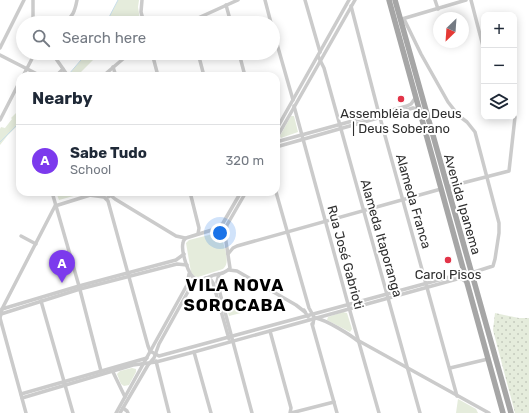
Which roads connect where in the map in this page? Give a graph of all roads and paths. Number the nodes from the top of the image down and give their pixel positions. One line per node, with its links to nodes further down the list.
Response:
1 (24, 0): 30 (street)
2 (33, 0): 19 (street)
3 (76, 0): 20 (street)
4 (145, 0): 15 (street)
5 (238, 0): 16 (street)
6 (265, 0): 24 (street)
7 (305, 0): 28 (street, Alameda Itaporanga)
8 (349, 0): 29 (street)
9 (354, 0): 17 (street)
10 (390, 0): 59 (main road, Avenida Ipanema)
11 (396, 0): 26 (main road, Avenida Ipanema)
12 (435, 0): 18 (street)
13 (466, 0): 18 (street)
14 (471, 0): 31 (street)
15 (141, 1): 21 (street)
16 (226, 5): 22 (street); 23 (street)
17 (351, 6): 25 (street); 27 (street, Alameda Franca)
18 (438, 9): 26 (street)
19 (33, 16)
20 (72, 16)
21 (142, 16)
22 (203, 16)
23 (229, 16)
24 (269, 16)
25 (345, 17): 27 (street); 35 (street)
26 (403, 19): 32 (street); 36 (main road, Avenida Ipanema)
27 (354, 20): 63 (street, Alameda Franca)
28 (317, 43): 29 (street); 35 (street, Alameda Itaporanga)
29 (324, 45): 35 (street)
30 (0, 48)
31 (483, 48)
32 (421, 54): 36 (street); 72 (street)
33 (0, 55): 46 (street)
34 (280, 55): 57 (street)
35 (321, 56): 44 (street); 45 (street, Alameda Itaporanga); 58 (street)
36 (411, 56): 73 (main road, Avenida Ipanema)
37 (31, 60): 46 (street)
38 (57, 60): 47 (street)
39 (122, 60): 43 (street)
40 (154, 60): 53 (street)
41 (200, 60): 54 (street)
42 (241, 60): 55 (street)
43 (114, 67): 51 (street); 52 (street)
44 (316, 68): 45 (street); 61 (street)
45 (324, 68): 67 (street, Alameda Itaporanga)
46 (26, 69): 48 (street); 49 (street)
47 (64, 70): 50 (street)
48 (25, 72)
49 (32, 72)
50 (61, 72)
51 (108, 72)
52 (115, 72)
53 (157, 72)
54 (203, 72)
55 (244, 72)
56 (16, 89): 64 (street)
57 (290, 90): 58 (street); 60 (street)
58 (298, 92): 60 (street)
59 (416, 97): 62 (main road, Avenida Ipanema); 63 (street)
60 (293, 100): 66 (street)
61 (294, 106): 68 (street); 69 (street, Rua José Gabrioti)
62 (420, 111): 63 (street); 73 (main road, Avenida Ipanema)
63 (379, 116): 67 (street); 82 (street, Alameda Franca)
64 (0, 120)
65 (515, 120): 72 (street)
66 (280, 123)
67 (341, 126): 69 (street); 84 (street, Alameda Itaporanga)
68 (280, 133)
69 (302, 137): 70 (street); 71 (street); 87 (street, Rua José Gabrioti)
70 (280, 140)
71 (280, 145)
72 (487, 177): 73 (street); 102 (street)
73 (444, 188): 82 (street); 100 (main road, Avenida Ipanema); 102 (main road, Avenida Ipanema)
74 (53, 196): 83 (street)
75 (86, 196): 83 (street)
76 (108, 196): 103 (street)
77 (110, 196): 93 (street)
78 (191, 196): 90 (street)
79 (239, 196): 88 (street)
80 (244, 196): 91 (street)
81 (277, 196): 89 (street)
82 (403, 200): 84 (street); 108 (street, Alameda Franca)
83 (55, 206): 85 (street); 86 (street)
84 (364, 210): 87 (street); 112 (street, Alameda Itaporanga)
85 (58, 216): 86 (street); 110 (street)
86 (50, 217): 95 (street)
87 (326, 221): 89 (street); 118 (street, Rua José Gabrioti)
88 (215, 229): 90 (street); 91 (street)
89 (287, 232): 96 (street); 116 (street)
90 (198, 234): 93 (street)
91 (225, 235): 94 (street)
92 (21, 236): 95 (street)
93 (186, 238): 97 (street)
94 (226, 241): 96 (street); 98 (street)
95 (36, 244): 114 (street)
96 (237, 246): 98 (street)
97 (184, 254): 99 (street); 103 (street)
98 (228, 254): 101 (street)
99 (187, 265): 103 (street); 104 (street)
100 (463, 267): 108 (street); 109 (main road, Avenida Ipanema)
101 (228, 270): 105 (street); 119 (street)
102 (471, 273): 178 (main road, Avenida Ipanema)
103 (129, 274): 110 (street); 128 (street)
104 (189, 274): 107 (street); 129 (street)
105 (219, 274): 106 (street); 127 (street)
106 (206, 278): 107 (street); 127 (street)
107 (198, 280): 133 (street)
108 (426, 283): 111 (street, Alameda Franca); 112 (street)
109 (468, 284): 111 (street); 136 (main road, Avenida Ipanema)
110 (79, 287): 115 (street); 144 (street)
111 (428, 287): 113 (street); 143 (street, Alameda Franca)
112 (387, 293): 113 (street, Alameda Itaporanga); 118 (street)
113 (388, 298): 118 (street); 135 (street, Alameda Itaporanga)
114 (8, 299): 117 (street); 120 (street)
115 (40, 300): 117 (street); 120 (street); 149 (street)
116 (308, 304): 119 (street); 122 (street)
117 (16, 305): 120 (street)
118 (348, 306): 122 (street); 125 (street, Rua José Gabrioti)
119 (300, 307): 121 (street)
120 (1, 312): 154 (street)
121 (307, 317): 122 (street); 123 (street); 124 (street); 127 (street)
122 (314, 317): 123 (street); 126 (street)
123 (313, 324): 158 (street)
124 (270, 331): 127 (street); 170 (street)
125 (356, 331): 126 (street); 130 (street, Rua José Gabrioti)
126 (349, 335): 130 (street)
127 (231, 339): 132 (street); 133 (street); 169 (street)
128 (146, 340): 129 (street); 131 (street)
129 (156, 341): 131 (street)
130 (359, 341): 140 (street); 172 (street, Rua José Gabrioti)
131 (150, 351): 133 (street); 134 (street)
132 (194, 352): 138 (street); 168 (street)
133 (155, 354): 137 (street); 138 (street)
134 (146, 358): 137 (street); 139 (street); 144 (street)
135 (405, 359): 140 (street); 142 (street, Alameda Itaporanga)
136 (488, 359): 143 (street); 159 (main road, Avenida Ipanema)
137 (151, 362): 138 (street); 139 (street); 160 (street)
138 (156, 362): 167 (street)
139 (144, 363): 141 (street); 145 (street)
140 (399, 363): 142 (street)
141 (133, 366): 145 (street); 146 (street)
142 (407, 368): 147 (street); 148 (street, Alameda Itaporanga)
143 (450, 368): 152 (street, Alameda Franca)
144 (101, 371): 149 (street)
145 (139, 371): 151 (street)
146 (113, 372): 149 (street); 150 (street)
147 (423, 376): 148 (street); 153 (street)
148 (410, 379): 173 (street, Alameda Itaporanga)
149 (65, 384): 154 (street); 157 (street); 163 (street)
150 (119, 385): 151 (street); 156 (street)
151 (130, 387): 156 (street)
152 (455, 388): 153 (street); 155 (street, Alameda Franca)
153 (450, 392): 155 (street)
154 (21, 394): 157 (street)
155 (457, 396): 161 (street)
156 (125, 397): 164 (street)
157 (22, 398): 162 (street)
158 (334, 402): 170 (street); 171 (street)
159 (501, 407): 176 (main road); 177 (main road, Avenida Ipanema)
160 (123, 408): 165 (street); 166 (street)
161 (480, 408): 174 (street); 175 (street)
162 (26, 413)
163 (73, 413)
164 (116, 413)
165 (120, 413)
166 (128, 413)
167 (169, 413)
168 (211, 413)
169 (252, 413)
170 (291, 413)
171 (338, 413)
172 (379, 413)
173 (420, 413)
174 (481, 413)
175 (489, 413)
176 (499, 413)
177 (503, 413)
178 (512, 413)

